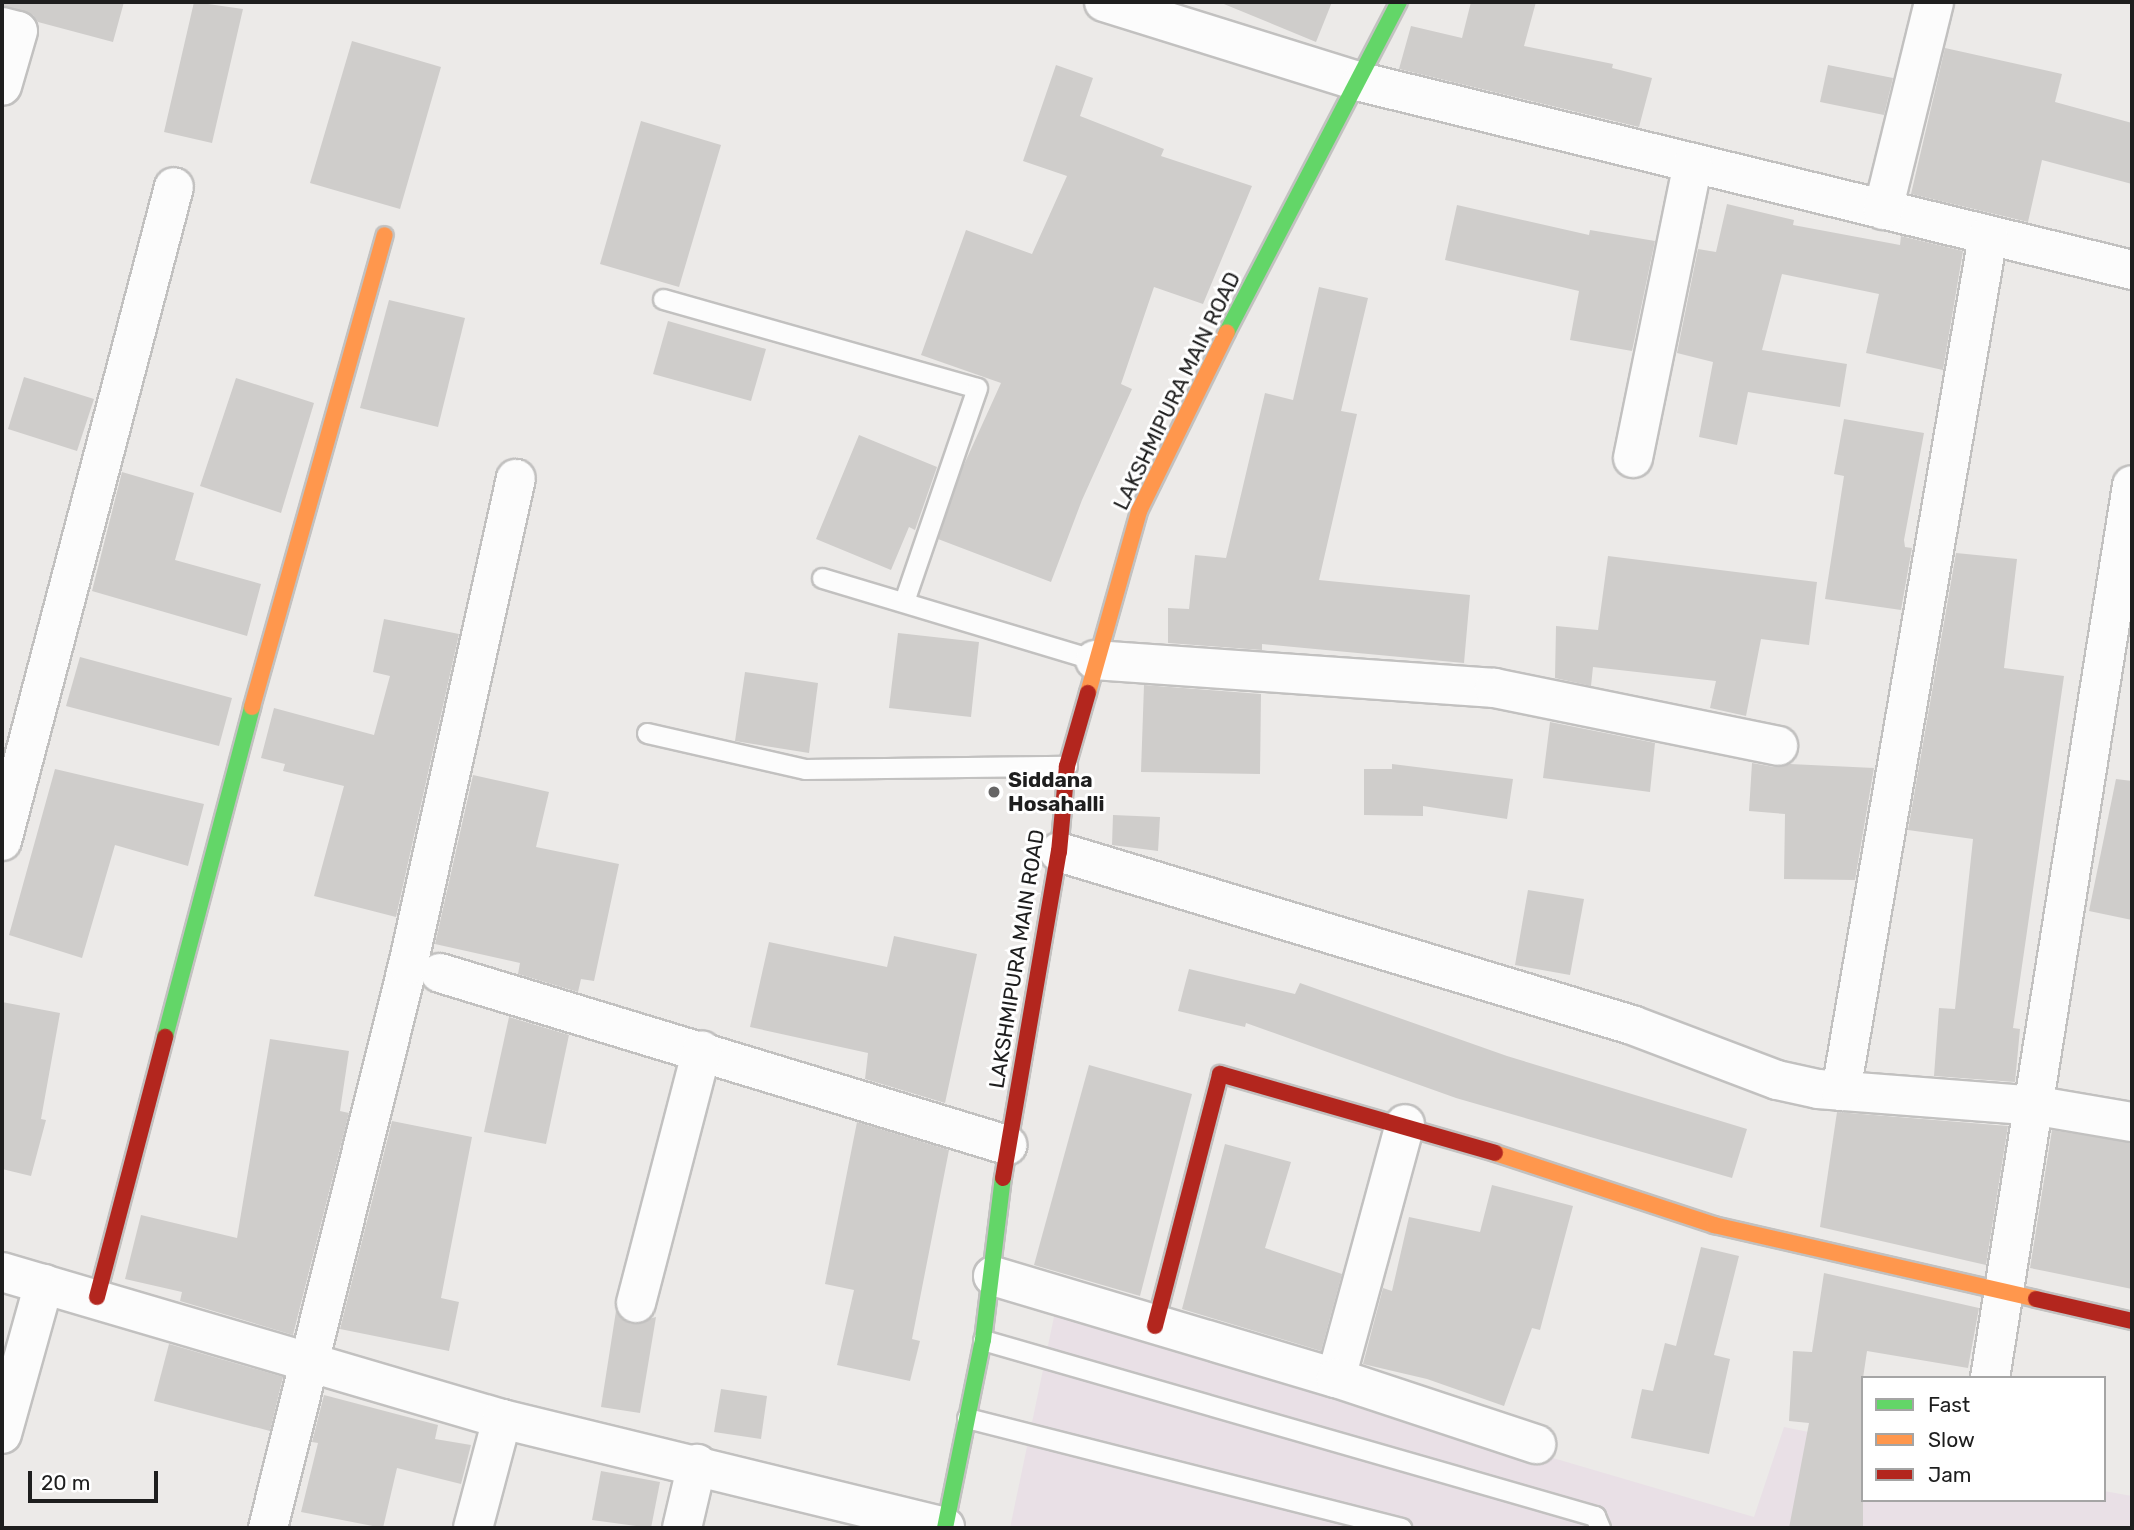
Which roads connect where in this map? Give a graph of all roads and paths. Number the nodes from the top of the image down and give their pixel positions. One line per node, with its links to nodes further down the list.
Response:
1 (1104, 2): 5 (street)
2 (1399, 2): 5 (street, LAKSHMIPURA MAIN ROAD)
3 (1934, 2): 9 (street)
4 (2, 27): 6 (street)
5 (1361, 82): 7 (street); 19 (street, LAKSHMIPURA MAIN ROAD)
6 (2, 86)
7 (1693, 164): 9 (street); 14 (street)
8 (174, 187): 23 (street)
9 (1883, 210): 11 (street)
10 (385, 235): 36 (street)
11 (1988, 236): 12 (street); 27 (street)
12 (2132, 270)
13 (663, 299): 18 (lane)
14 (1633, 458)
15 (516, 479): 41 (street)
16 (2132, 485): 28 (street)
17 (822, 578): 18 (lane)
18 (904, 601): 19 (lane)
19 (1095, 660): 21 (street); 22 (street, LAKSHMIPURA MAIN ROAD)
20 (647, 733): 22 (lane)
21 (1778, 746)
22 (1067, 766): 24 (street, LAKSHMIPURA MAIN ROAD)
23 (2, 841)
24 (1059, 852): 27 (street); 31 (street, LAKSHMIPURA MAIN ROAD)
25 (440, 973): 26 (street)
26 (702, 1049): 31 (street); 37 (street)
27 (1841, 1091): 28 (street)
28 (2032, 1105): 29 (street); 35 (street)
29 (2132, 1122)
30 (1405, 1124): 35 (street); 39 (street); 43 (street)
31 (1007, 1145): 33 (street, LAKSHMIPURA MAIN ROAD)
32 (2, 1272): 34 (street)
33 (993, 1276): 39 (street); 40 (street, LAKSHMIPURA MAIN ROAD)
34 (44, 1284): 36 (street); 46 (street)
35 (2002, 1293): 38 (street); 42 (street)
36 (97, 1297): 41 (street)
37 (636, 1303)
38 (2132, 1321)
39 (1155, 1326): 43 (street)
40 (983, 1340): 44 (street, LAKSHMIPURA MAIN ROAD); 54 (lane)
41 (311, 1364): 45 (street); 49 (street)
42 (1990, 1376)
43 (1336, 1378): 47 (street)
44 (967, 1418): 52 (street, LAKSHMIPURA MAIN ROAD); 53 (lane)
45 (502, 1419): 48 (street); 50 (street)
46 (2, 1434)
47 (1536, 1444)
48 (697, 1464): 51 (street); 52 (street)
49 (268, 1528)
50 (473, 1528)
51 (682, 1528)
52 (945, 1528)
53 (1401, 1528)
54 (1600, 1528)

